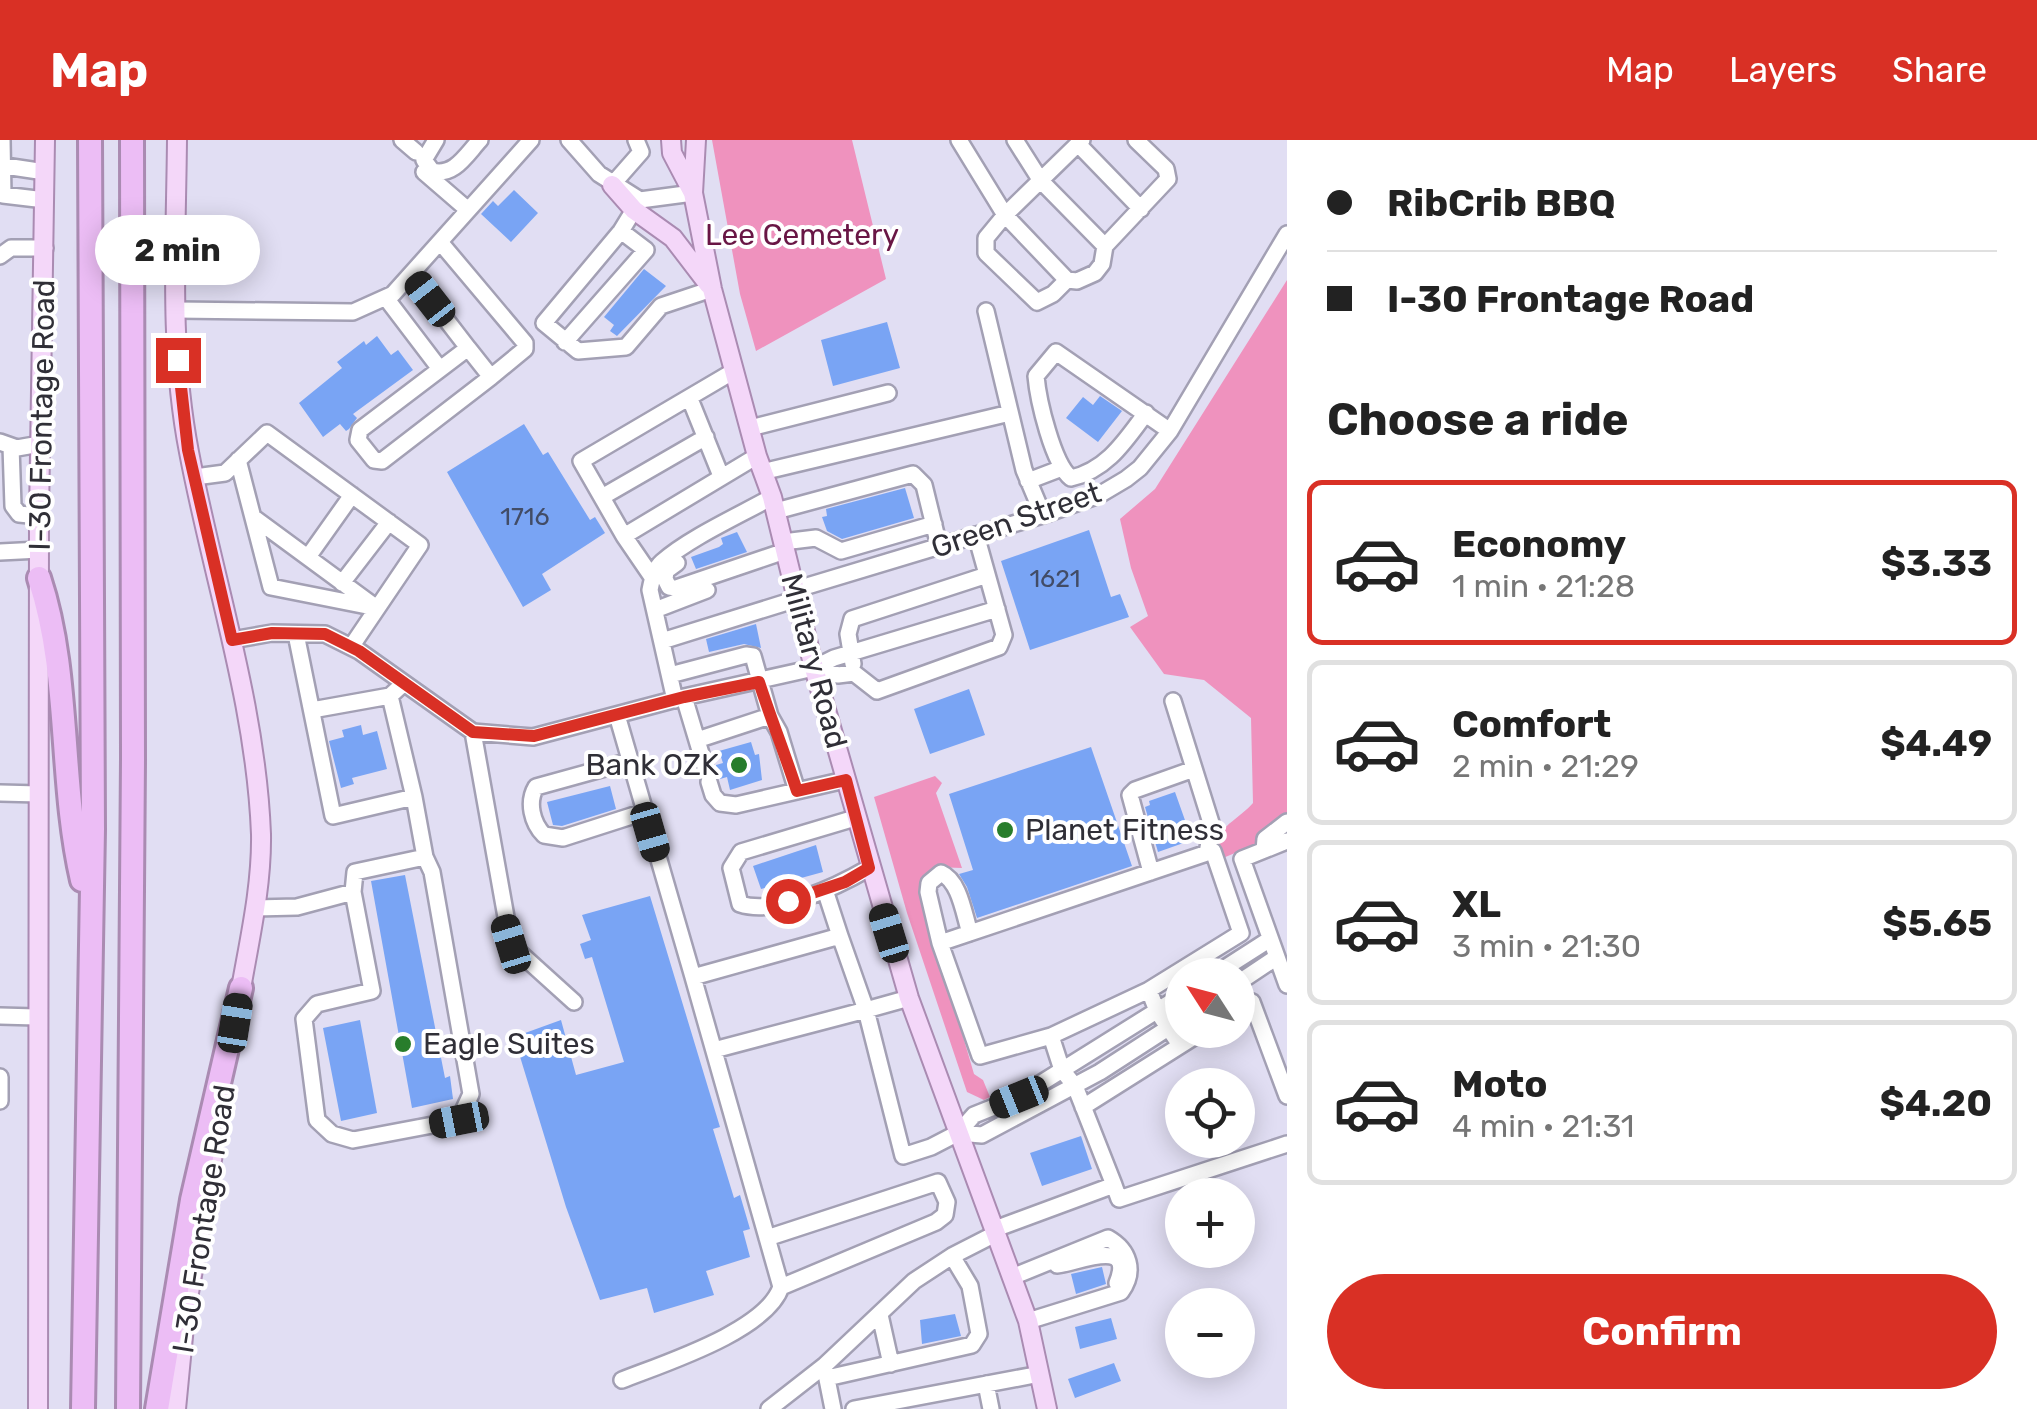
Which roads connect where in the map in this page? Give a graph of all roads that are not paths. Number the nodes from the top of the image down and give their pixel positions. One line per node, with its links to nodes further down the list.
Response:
1 (2, 140): 20 (street)
2 (45, 140): 21 (main road, I-30 Frontage Road)
3 (90, 140): 126 (highway)
4 (132, 140): 176 (highway)
5 (177, 140): 41 (main road, I-30 Frontage Road)
6 (402, 140): 19 (street)
7 (436, 140): 8 (street)
8 (480, 140)
9 (491, 140): 24 (street)
10 (531, 140): 29 (street)
11 (569, 140): 23 (street)
12 (636, 140): 23 (street)
13 (671, 140): 25 (main road, Military Road)
14 (696, 140): 25 (main road, Military Road)
15 (959, 140): 30 (street)
16 (1015, 140): 22 (street)
17 (1136, 140): 28 (street)
18 (1080, 142): 22 (street); 28 (street)
19 (421, 146): 24 (street)
20 (4, 166): 21 (street); 26 (street)
21 (45, 172): 26 (main road, I-30 Frontage Road)
22 (1040, 181): 30 (street); 34 (street)
23 (612, 185): 27 (main road)
24 (446, 190): 29 (street)
25 (693, 193): 27 (street); 39 (main road, Military Road)
26 (45, 200): 35 (main road, I-30 Frontage Road)
27 (637, 205): 31 (street); 39 (main road)
28 (1141, 209): 34 (street)
29 (468, 210): 33 (street)
30 (1005, 215): 38 (street); 38 (street)
31 (618, 234): 43 (street); 43 (street)
32 (1287, 234): 53 (street, Green Street)
33 (440, 242): 37 (street); 47 (street)
34 (1106, 246): 38 (street)
35 (45, 248): 36 (street); 56 (main road, I-30 Frontage Road)
36 (0, 256)
37 (411, 274): 40 (street); 44 (street)
38 (1067, 280)
39 (712, 289): 43 (street); 46 (main road, Military Road)
40 (386, 298): 41 (street); 45 (street)
41 (177, 310): 61 (main road, I-30 Frontage Road)
42 (986, 310): 50 (street)
43 (566, 342)
44 (468, 348): 45 (street); 47 (street)
45 (440, 369): 47 (street)
46 (734, 371): 49 (street); 52 (main road, Military Road)
47 (491, 377)
48 (888, 393): 52 (street)
49 (690, 399): 54 (street); 64 (street)
50 (1010, 412): 58 (street); 62 (street)
51 (1146, 413): 53 (street); 59 (street); 59 (street)
52 (750, 428): 58 (main road, Military Road)
53 (1170, 431): 66 (street, Green Street)
54 (706, 438): 60 (street); 64 (street)
55 (5, 444): 56 (street); 67 (street)
56 (40, 444): 67 (main road, I-30 Frontage Road)
57 (238, 460): 61 (street); 63 (street); 68 (street)
58 (760, 464): 60 (street); 65 (main road, Military Road)
59 (1062, 468): 62 (street)
60 (721, 476): 72 (street)
61 (194, 478): 88 (main road, I-30 Frontage Road)
62 (1028, 481): 66 (street)
63 (352, 495): 69 (street); 78 (street)
64 (602, 498): 72 (street)
65 (774, 504): 70 (street); 73 (street); 76 (main road, Military Road)
66 (1043, 515): 71 (street, Green Street)
67 (39, 516): 75 (main road, I-30 Frontage Road)
68 (253, 518): 78 (street); 84 (street)
69 (388, 522): 82 (street); 84 (street)
70 (934, 524): 74 (street); 76 (street)
71 (976, 535): 74 (street, Green Street); 79 (street)
72 (624, 536): 81 (street)
73 (700, 538): 76 (street); 81 (street)
74 (939, 546): 83 (street, Green Street)
75 (40, 550): 77 (street); 80 (main road, I-30 Frontage Road)
76 (785, 551): 83 (main road, Military Road); 86 (street)
77 (0, 552)
78 (308, 557): 82 (street)
79 (988, 575): 85 (street); 91 (street)
80 (39, 578): 110 (main road, I-30 Frontage Road); 126 (highway)
81 (652, 578): 86 (street)
82 (342, 583): 84 (street)
83 (796, 595): 89 (street, Green Street); 92 (main road, Military Road)
84 (377, 608): 90 (street)
85 (996, 609): 91 (street); 93 (street)
86 (655, 610): 89 (street)
87 (296, 634): 88 (street); 90 (street); 100 (street)
88 (232, 640): 125 (main road, I-30 Frontage Road)
89 (662, 641): 94 (street)
90 (351, 647): 96 (street)
91 (851, 654): 92 (street); 93 (street)
92 (814, 668): 93 (street); 95 (street); 107 (main road, Military Road)
93 (854, 673)
94 (670, 676): 95 (street); 98 (street)
95 (759, 682): 98 (street); 102 (street)
96 (403, 684): 97 (street); 103 (street)
97 (390, 696): 100 (street); 111 (street)
98 (680, 698): 101 (street); 104 (street)
99 (1173, 701): 106 (street)
100 (312, 710): 111 (street)
101 (617, 714): 103 (street); 105 (street)
102 (770, 716): 104 (street); 108 (street)
103 (473, 732): 139 (street)
104 (697, 740): 108 (street)
105 (630, 761): 112 (street); 112 (street)
106 (1194, 770): 117 (street); 122 (street)
107 (846, 780): 108 (street); 113 (main road, Military Road)
108 (797, 791)
109 (0, 793): 110 (street)
110 (40, 794): 145 (main road, I-30 Frontage Road)
111 (414, 797): 118 (street)
112 (644, 812): 134 (street)
113 (855, 818): 120 (main road, Military Road); 123 (street)
114 (1287, 822): 116 (street)
115 (1287, 841): 116 (street)
116 (1264, 850): 119 (street)
117 (1210, 852): 121 (street); 122 (street)
118 (425, 858): 124 (street); 124 (street)
119 (1242, 859): 121 (street); 129 (street)
120 (869, 868): 123 (street); 138 (main road, Military Road)
121 (1218, 868): 137 (street)
122 (1151, 872): 127 (street)
123 (826, 890): 128 (street)
124 (353, 892): 125 (street)
125 (255, 908): 136 (main road, I-30 Frontage Road)
126 (89, 911): 175 (highway)
127 (970, 933): 130 (street); 130 (street)
128 (840, 936): 134 (street); 141 (street)
129 (1270, 939): 131 (street); 132 (street)
130 (940, 943): 148 (street)
131 (1276, 957): 133 (street); 135 (street)
132 (1240, 958)
133 (1255, 971)
134 (693, 977): 150 (street)
135 (1287, 984)
136 (241, 988): 177 (highway); 178 (main road, I-30 Frontage Road)
137 (1149, 990): 143 (street); 148 (street)
138 (909, 998): 141 (street); 157 (main road, Military Road)
139 (574, 1002)
140 (1165, 1006): 143 (street)
141 (866, 1010): 150 (street); 159 (street)
142 (1255, 1010): 154 (street)
143 (1157, 1011): 146 (street); 151 (street)
144 (0, 1016): 145 (street)
145 (36, 1017): 174 (main road, I-30 Frontage Road)
146 (1165, 1024)
147 (1165, 1031): 153 (street)
148 (1052, 1036): 151 (street)
149 (1175, 1048): 156 (street)
150 (714, 1050): 163 (street)
151 (1062, 1070): 153 (street); 157 (street)
152 (0, 1077): 155 (street)
153 (1074, 1086): 156 (street); 157 (street)
154 (1287, 1096)
155 (0, 1100)
156 (1083, 1106): 160 (street)
157 (958, 1132): 159 (street); 162 (main road, Military Road)
158 (1287, 1144): 160 (street)
159 (903, 1156): 161 (street)
160 (1114, 1186): 162 (street)
161 (913, 1190): 163 (street); 166 (street)
162 (996, 1231): 164 (street); 165 (main road, Military Road)
163 (768, 1238): 166 (street)
164 (952, 1256): 167 (street); 169 (street)
165 (1012, 1277): 168 (main road, Military Road); 168 (street)
166 (782, 1286): 172 (street)
167 (880, 1315): 169 (street); 170 (street)
168 (1028, 1321): 171 (main road, Military Road)
169 (890, 1361): 170 (street)
170 (826, 1372): 179 (street); 180 (street)
171 (1040, 1374): 173 (street); 183 (main road, Military Road)
172 (622, 1380)
173 (986, 1384): 181 (street); 182 (street)
174 (38, 1409)
175 (83, 1409)
176 (128, 1409)
177 (157, 1409)
178 (176, 1409)
179 (768, 1409)
180 (833, 1409)
181 (854, 1409)
182 (991, 1409)
183 (1047, 1409)

